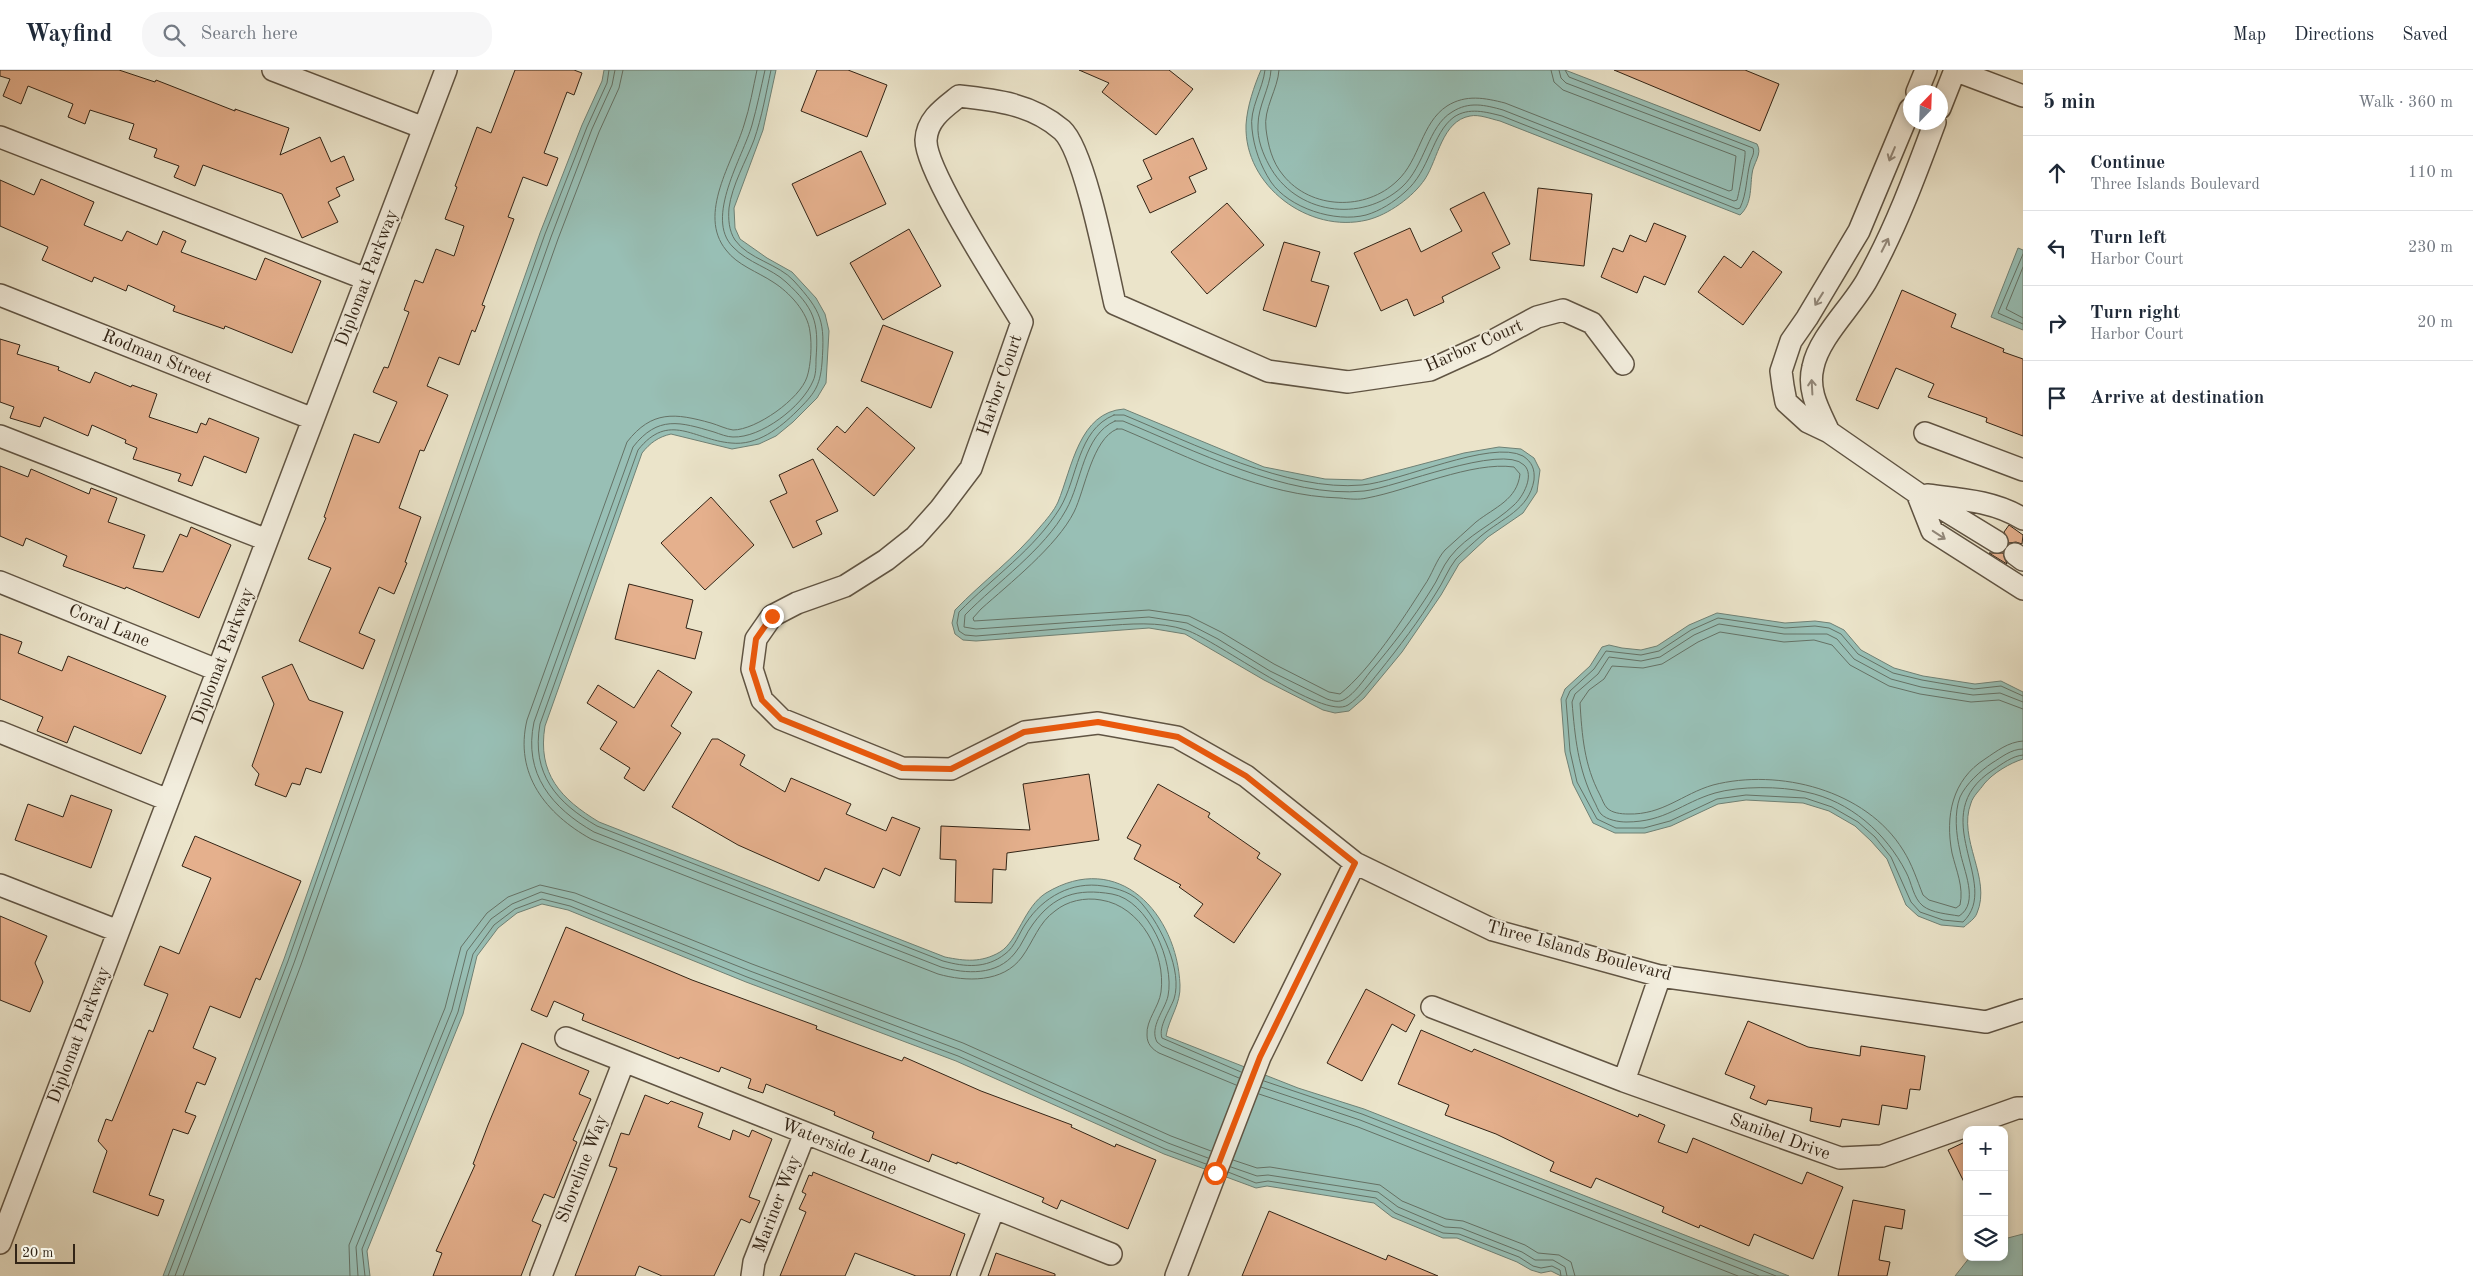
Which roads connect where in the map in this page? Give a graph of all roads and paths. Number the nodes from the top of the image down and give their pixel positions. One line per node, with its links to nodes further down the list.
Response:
1 (273, 70): 9 (street)
2 (446, 70): 9 (street, Diplomat Parkway)
3 (1926, 70): 5 (street)
4 (1954, 70): 6 (street); 7 (street)
5 (1920, 85)
6 (1948, 86)
7 (2023, 96)
8 (1903, 126): 16 (street, one-way to 16)
9 (424, 128): 12 (street, Diplomat Parkway)
10 (1932, 130): 16 (street, one-way to 10)
11 (0, 137): 12 (street)
12 (366, 279): 15 (street, Diplomat Parkway)
13 (0, 294): 15 (street, Rodman Street)
14 (1622, 364): 29 (street, Harbor Court)
15 (313, 419): 22 (street, Diplomat Parkway)
16 (1829, 432): 20 (street)
17 (1924, 432): 19 (street)
18 (0, 436): 22 (street)
19 (2023, 470)
20 (1917, 493): 21 (street); 23 (street); 25 (street, one-way to 25)
21 (2023, 519)
22 (268, 540): 26 (street, Diplomat Parkway)
23 (1997, 542)
24 (0, 582): 26 (street, Coral Lane)
25 (2023, 589)
26 (217, 670): 28 (street, Diplomat Parkway)
27 (0, 732): 28 (street)
28 (168, 800): 31 (street, Diplomat Parkway)
29 (1355, 863): 32 (street, Three Islands Boulevard); 46 (street)
30 (0, 886): 31 (street)
31 (118, 931): 41 (street, Diplomat Parkway)
32 (1660, 976): 34 (street, Three Islands Boulevard); 37 (street)
33 (1432, 1007): 37 (street, Sanibel Drive)
34 (2023, 1010)
35 (566, 1038): 36 (street, Waterside Lane)
36 (624, 1061): 39 (street, Waterside Lane); 43 (street, Shoreline Way)
37 (1624, 1081): 38 (street, Sanibel Drive)
38 (2023, 1108)
39 (805, 1133): 40 (street, Waterside Lane); 44 (street, Mariner Way)
40 (994, 1208): 42 (street, Waterside Lane); 45 (street)
41 (0, 1243)
42 (1111, 1254)
43 (541, 1276)
44 (752, 1276)
45 (968, 1276)
46 (1176, 1276)

